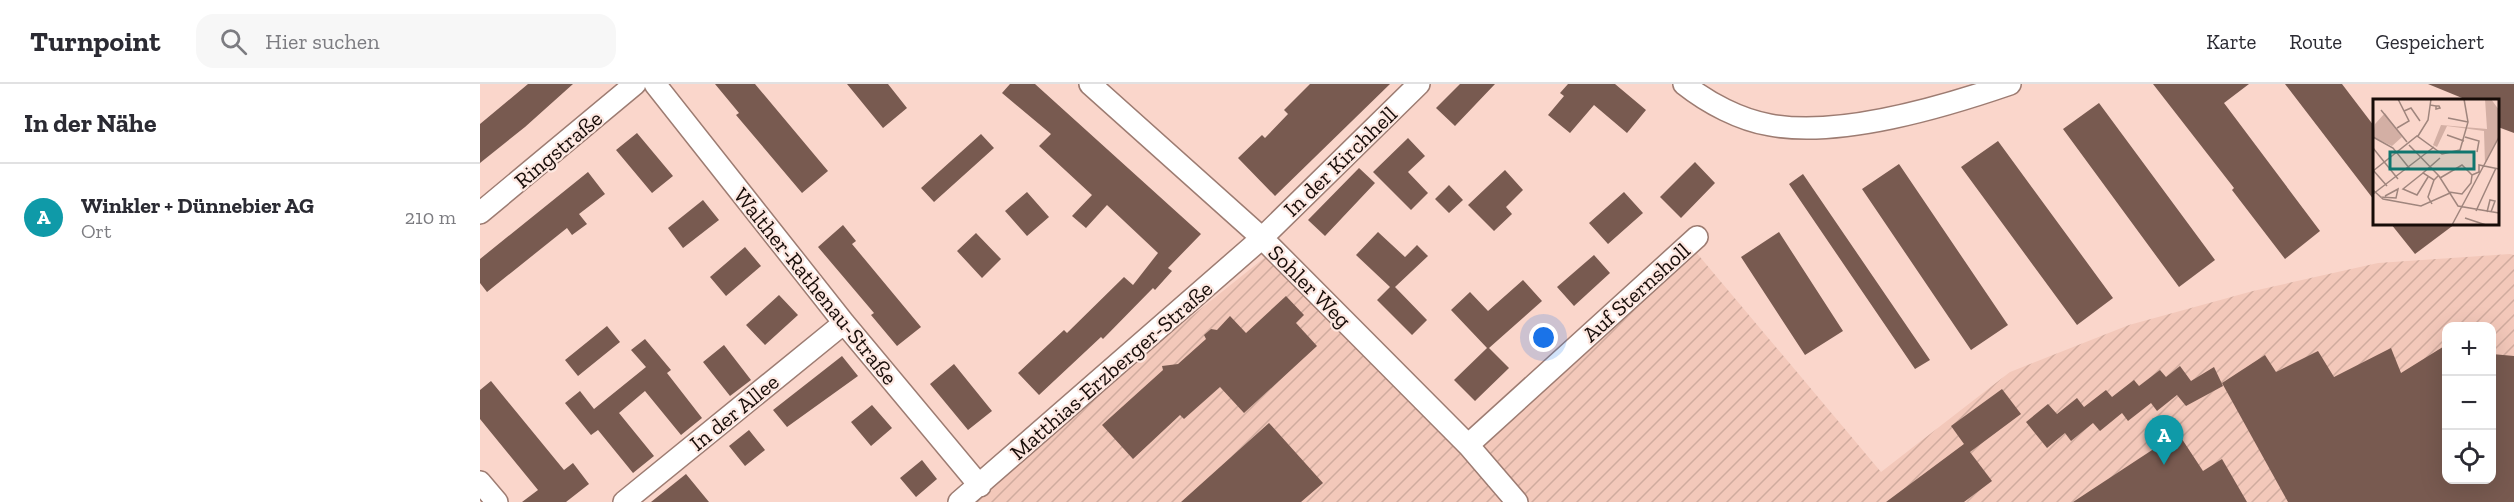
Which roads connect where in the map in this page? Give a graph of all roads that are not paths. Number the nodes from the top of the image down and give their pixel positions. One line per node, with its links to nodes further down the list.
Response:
1 (635, 84): 7 (street, Ringstraße)
2 (655, 84): 10 (street, Walther-Rathenau-Straße)
3 (1090, 84): 9 (street, Sohler Weg)
4 (1419, 84): 9 (street, In der Kirchhell)
5 (1684, 84): 6 (street)
6 (2010, 84)
7 (480, 213)
8 (1697, 237): 11 (street, Auf Sternsholl)
9 (1262, 238): 11 (street, Sohler Weg); 13 (street, Matthias-Erzberger-Straße)
10 (844, 323): 13 (street, Walther-Rathenau-Straße); 15 (street, In der Allee)
11 (1468, 445): 17 (street, Sohler Weg)
12 (480, 482): 14 (street)
13 (980, 486): 16 (street, Matthias-Erzberger-Straße)
14 (497, 502)
15 (624, 502)
16 (959, 502)
17 (1517, 502)

